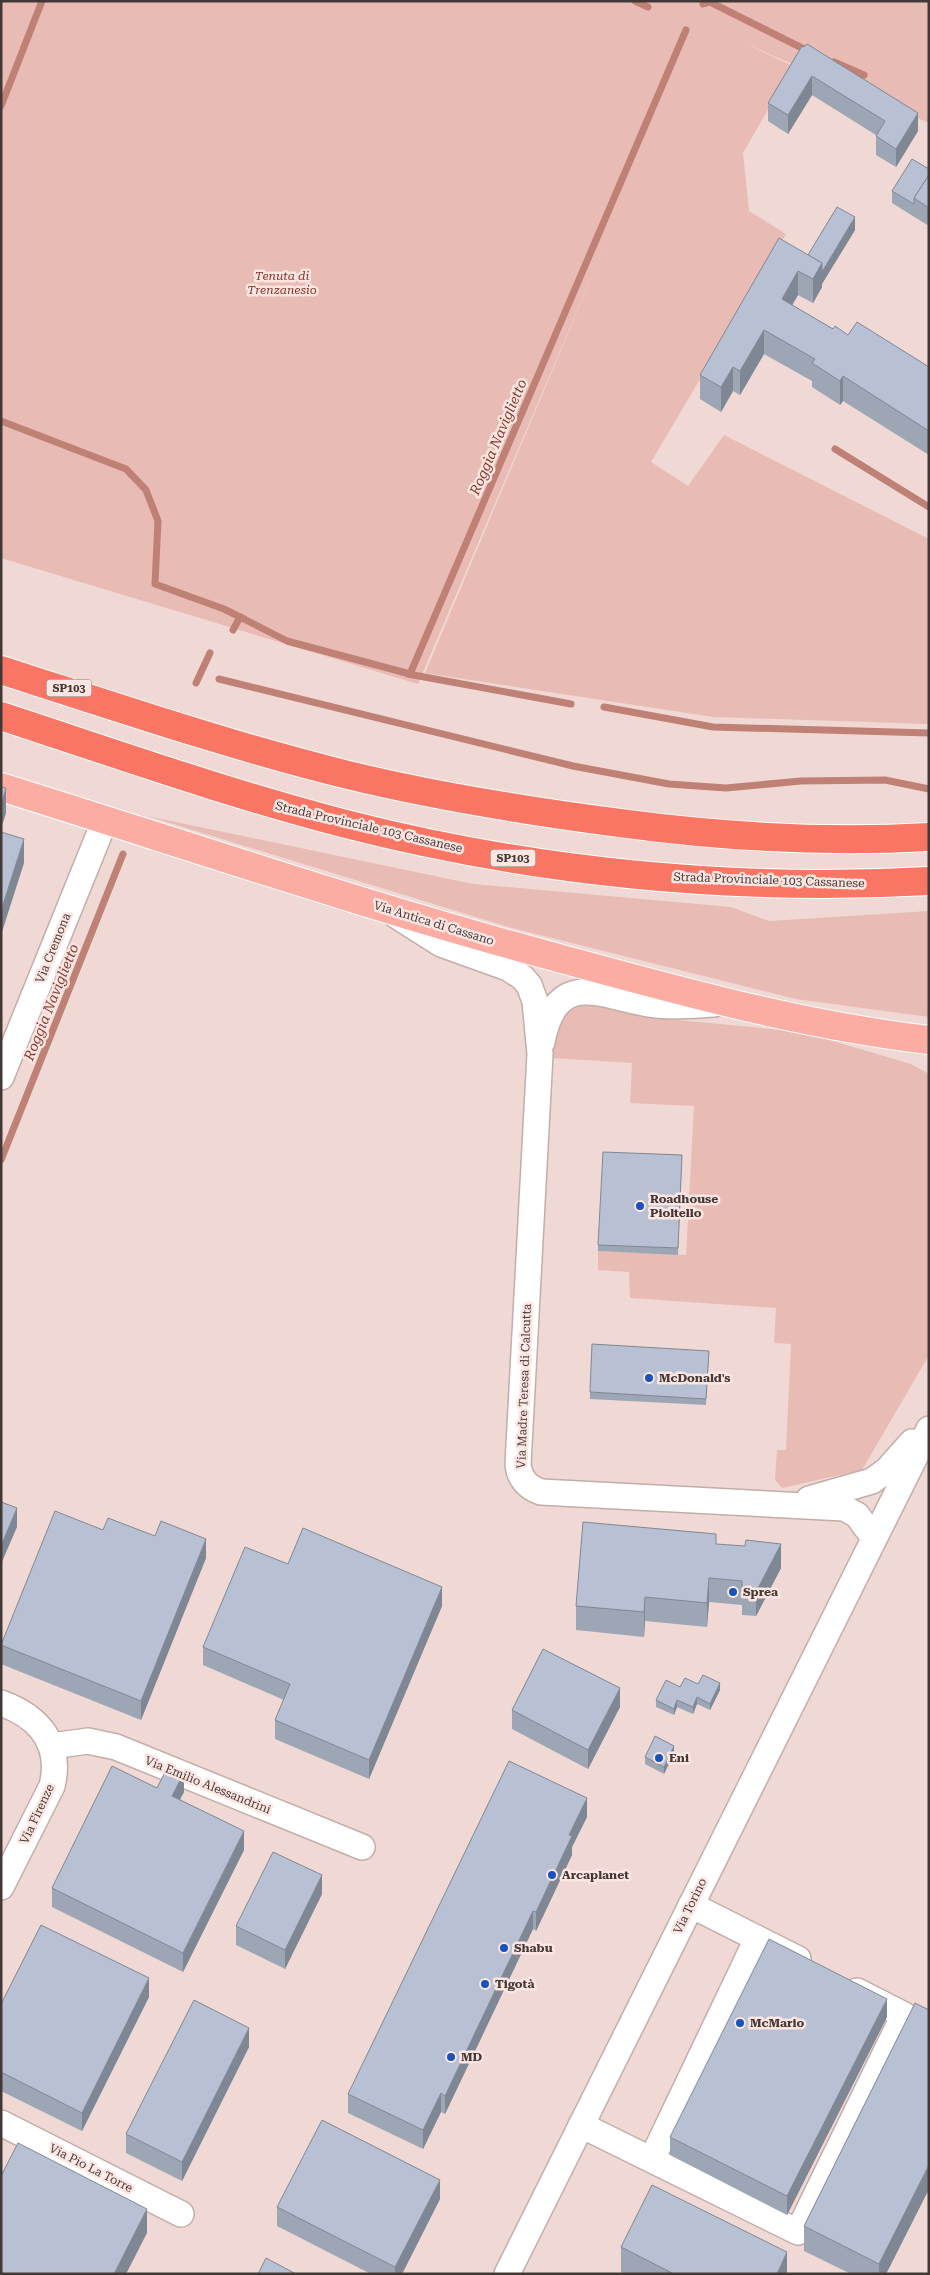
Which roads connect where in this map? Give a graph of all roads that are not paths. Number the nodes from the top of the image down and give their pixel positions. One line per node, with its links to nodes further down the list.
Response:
1 (1, 663): 3 (highway, SP103)
2 (1, 670): 3 (highway, SP103)
3 (136, 714): 9 (highway, SP103)
4 (1, 716): 6 (highway, Strada Provinciale 103 Cassanese / SP103)
5 (1, 725): 6 (highway, SP103)
6 (109, 752): 10 (highway, Strada Provinciale 103 Cassanese / SP103)
7 (1, 787): 8 (main road, Via Antica di Cassano)
8 (104, 820): 11 (main road, Via Antica di Cassano); 17 (street, Via Cremona)
9 (929, 837)
10 (929, 881)
11 (382, 907): 12 (main road, Via Antica di Cassano); 15 (street, Via Madre Teresa di Calcutta)
12 (734, 1004): 13 (main road, Via Antica di Cassano); 15 (street, Via Madre Teresa di Calcutta)
13 (874, 1033): 14 (main road, Via Antica di Cassano); 16 (main road, Via Antica di Cassano)
14 (929, 1040)
15 (540, 1054): 20 (street, Via Madre Teresa di Calcutta)
16 (929, 1054)
17 (1, 1077)
18 (929, 1423): 20 (street, Via Madre Teresa di Calcutta)
19 (929, 1428): 21 (street, Via Torino)
20 (787, 1504): 21 (street, Via Madre Teresa di Calcutta)
21 (874, 1538): 26 (street, Via Torino)
22 (1, 1703): 23 (street, Via Firenze)
23 (51, 1746): 24 (street, Via Emilio Alessandrini); 25 (street, Via Firenze)
24 (362, 1847)
25 (1, 1887)
26 (691, 1905): 27 (street); 29 (street, Via Torino)
27 (758, 1938): 30 (street); 30 (street)
28 (1, 2123): 31 (street, Via Pio La Torre)
29 (581, 2125): 30 (street); 32 (street, Via Torino)
30 (652, 2159)
31 (181, 2214)
32 (507, 2274)

